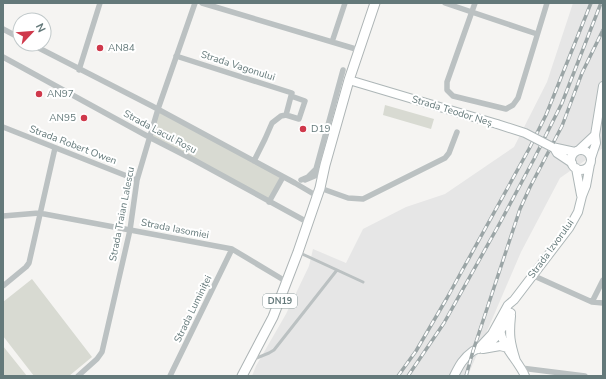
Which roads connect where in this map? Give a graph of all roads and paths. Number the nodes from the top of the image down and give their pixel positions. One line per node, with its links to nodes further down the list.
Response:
1 (100, 3): 18 (street)
2 (195, 3): 16 (street, Strada Traian Lalescu)
3 (202, 3): 13 (street)
4 (345, 3): 13 (street)
5 (375, 3): 14 (main road, DN19)
6 (445, 3): 9 (street)
7 (475, 3): 9 (street)
8 (546, 3): 12 (street)
9 (472, 12): 12 (street); 12 (street)
10 (3, 29): 11 (street)
11 (12, 34)
12 (538, 34)
13 (332, 42): 14 (street)
14 (358, 50): 20 (main road, DN19)
15 (46, 52): 18 (street, Strada Lacul Roșu)
16 (176, 56): 22 (street, Strada Vagonului); 23 (street, Strada Traian Lalescu)
17 (3, 57): 28 (street, Strada Lacul Roșu)
18 (79, 70): 23 (street, Strada Lacul Roșu)
19 (343, 70): 38 (street)
20 (348, 80): 29 (main road, Strada Teodor Neș, bridge); 34 (main road, DN19)
21 (603, 86): 27 (main road, Strada Izvorului)
22 (291, 96): 24 (street); 24 (street, Strada Vagonului)
23 (158, 109): 28 (street, Strada Traian Lalescu); 32 (street, Strada Lacul Roșu)
24 (286, 115): 32 (street, Strada Vagonului)
25 (3, 127): 30 (street, Strada Robert Owen)
26 (457, 132): 40 (street, Strada Lacul Roșu)
27 (596, 135): 31 (main road); 33 (main road, Strada Izvorului)
28 (149, 137): 37 (street, Strada Traian Lalescu); 42 (street, Strada Lacul Roșu)
29 (553, 147): 31 (main road, Strada Teodor Neș); 35 (main road, Strada Teodor Neș)
30 (55, 148): 37 (street, Strada Robert Owen); 43 (street)
31 (577, 151): 33 (main road); 35 (main road)
32 (254, 161): 36 (street, Strada Lacul Roșu)
33 (590, 161): 35 (main road); 41 (main road, Strada Izvorului)
34 (325, 165): 39 (street); 40 (main road, DN19)
35 (574, 166): 41 (main road, Strada Izvorului)
36 (283, 177): 39 (street, Strada Lacul Roșu); 42 (street)
37 (136, 180): 46 (street, Strada Traian Lalescu)
38 (301, 180)
39 (295, 183): 40 (street, Strada Lacul Roșu)
40 (318, 192): 45 (main road, DN19)
41 (582, 196): 50 (main road, Strada Izvorului)
42 (270, 202): 45 (street, Strada Lacul Roșu)
43 (39, 213): 44 (street, Strada Iasomiei); 46 (street, Strada Iasomiei); 54 (street)
44 (3, 216)
45 (309, 223): 48 (main road, DN19)
46 (130, 230): 47 (street, Strada Iasomiei); 66 (street, Strada Traian Lalescu)
47 (232, 249): 52 (street, Strada Iasomiei); 67 (street, Strada Luminiței)
48 (298, 252): 49 (lane); 52 (main road, DN19)
49 (337, 270): 53 (lane); 63 (lane)
50 (532, 275): 55 (main road, Strada Izvorului); 56 (street)
51 (603, 280): 56 (street)
52 (288, 282): 63 (main road, DN19)
53 (363, 282)
54 (3, 286)
55 (514, 300): 58 (main road, Strada Izvorului); 59 (main road, Strada Izvorului)
56 (592, 302): 57 (street)
57 (603, 304)
58 (511, 312): 60 (main road); 64 (main road, Strada Izvorului)
59 (500, 320): 60 (main road, Strada Izvorului); 62 (main road)
60 (500, 332): 61 (main road, Strada Izvorului); 62 (main road)
61 (508, 348): 62 (main road); 64 (main road, Strada Izvorului)
62 (478, 349): 69 (main road)
63 (251, 360): 68 (main road, DN19)
64 (516, 361): 65 (main road, Strada Izvorului)
65 (522, 368): 70 (main road, Strada Izvorului); 71 (street)
66 (78, 376)
67 (170, 376)
68 (242, 376)
69 (454, 376)
70 (525, 376)
71 (585, 376)

